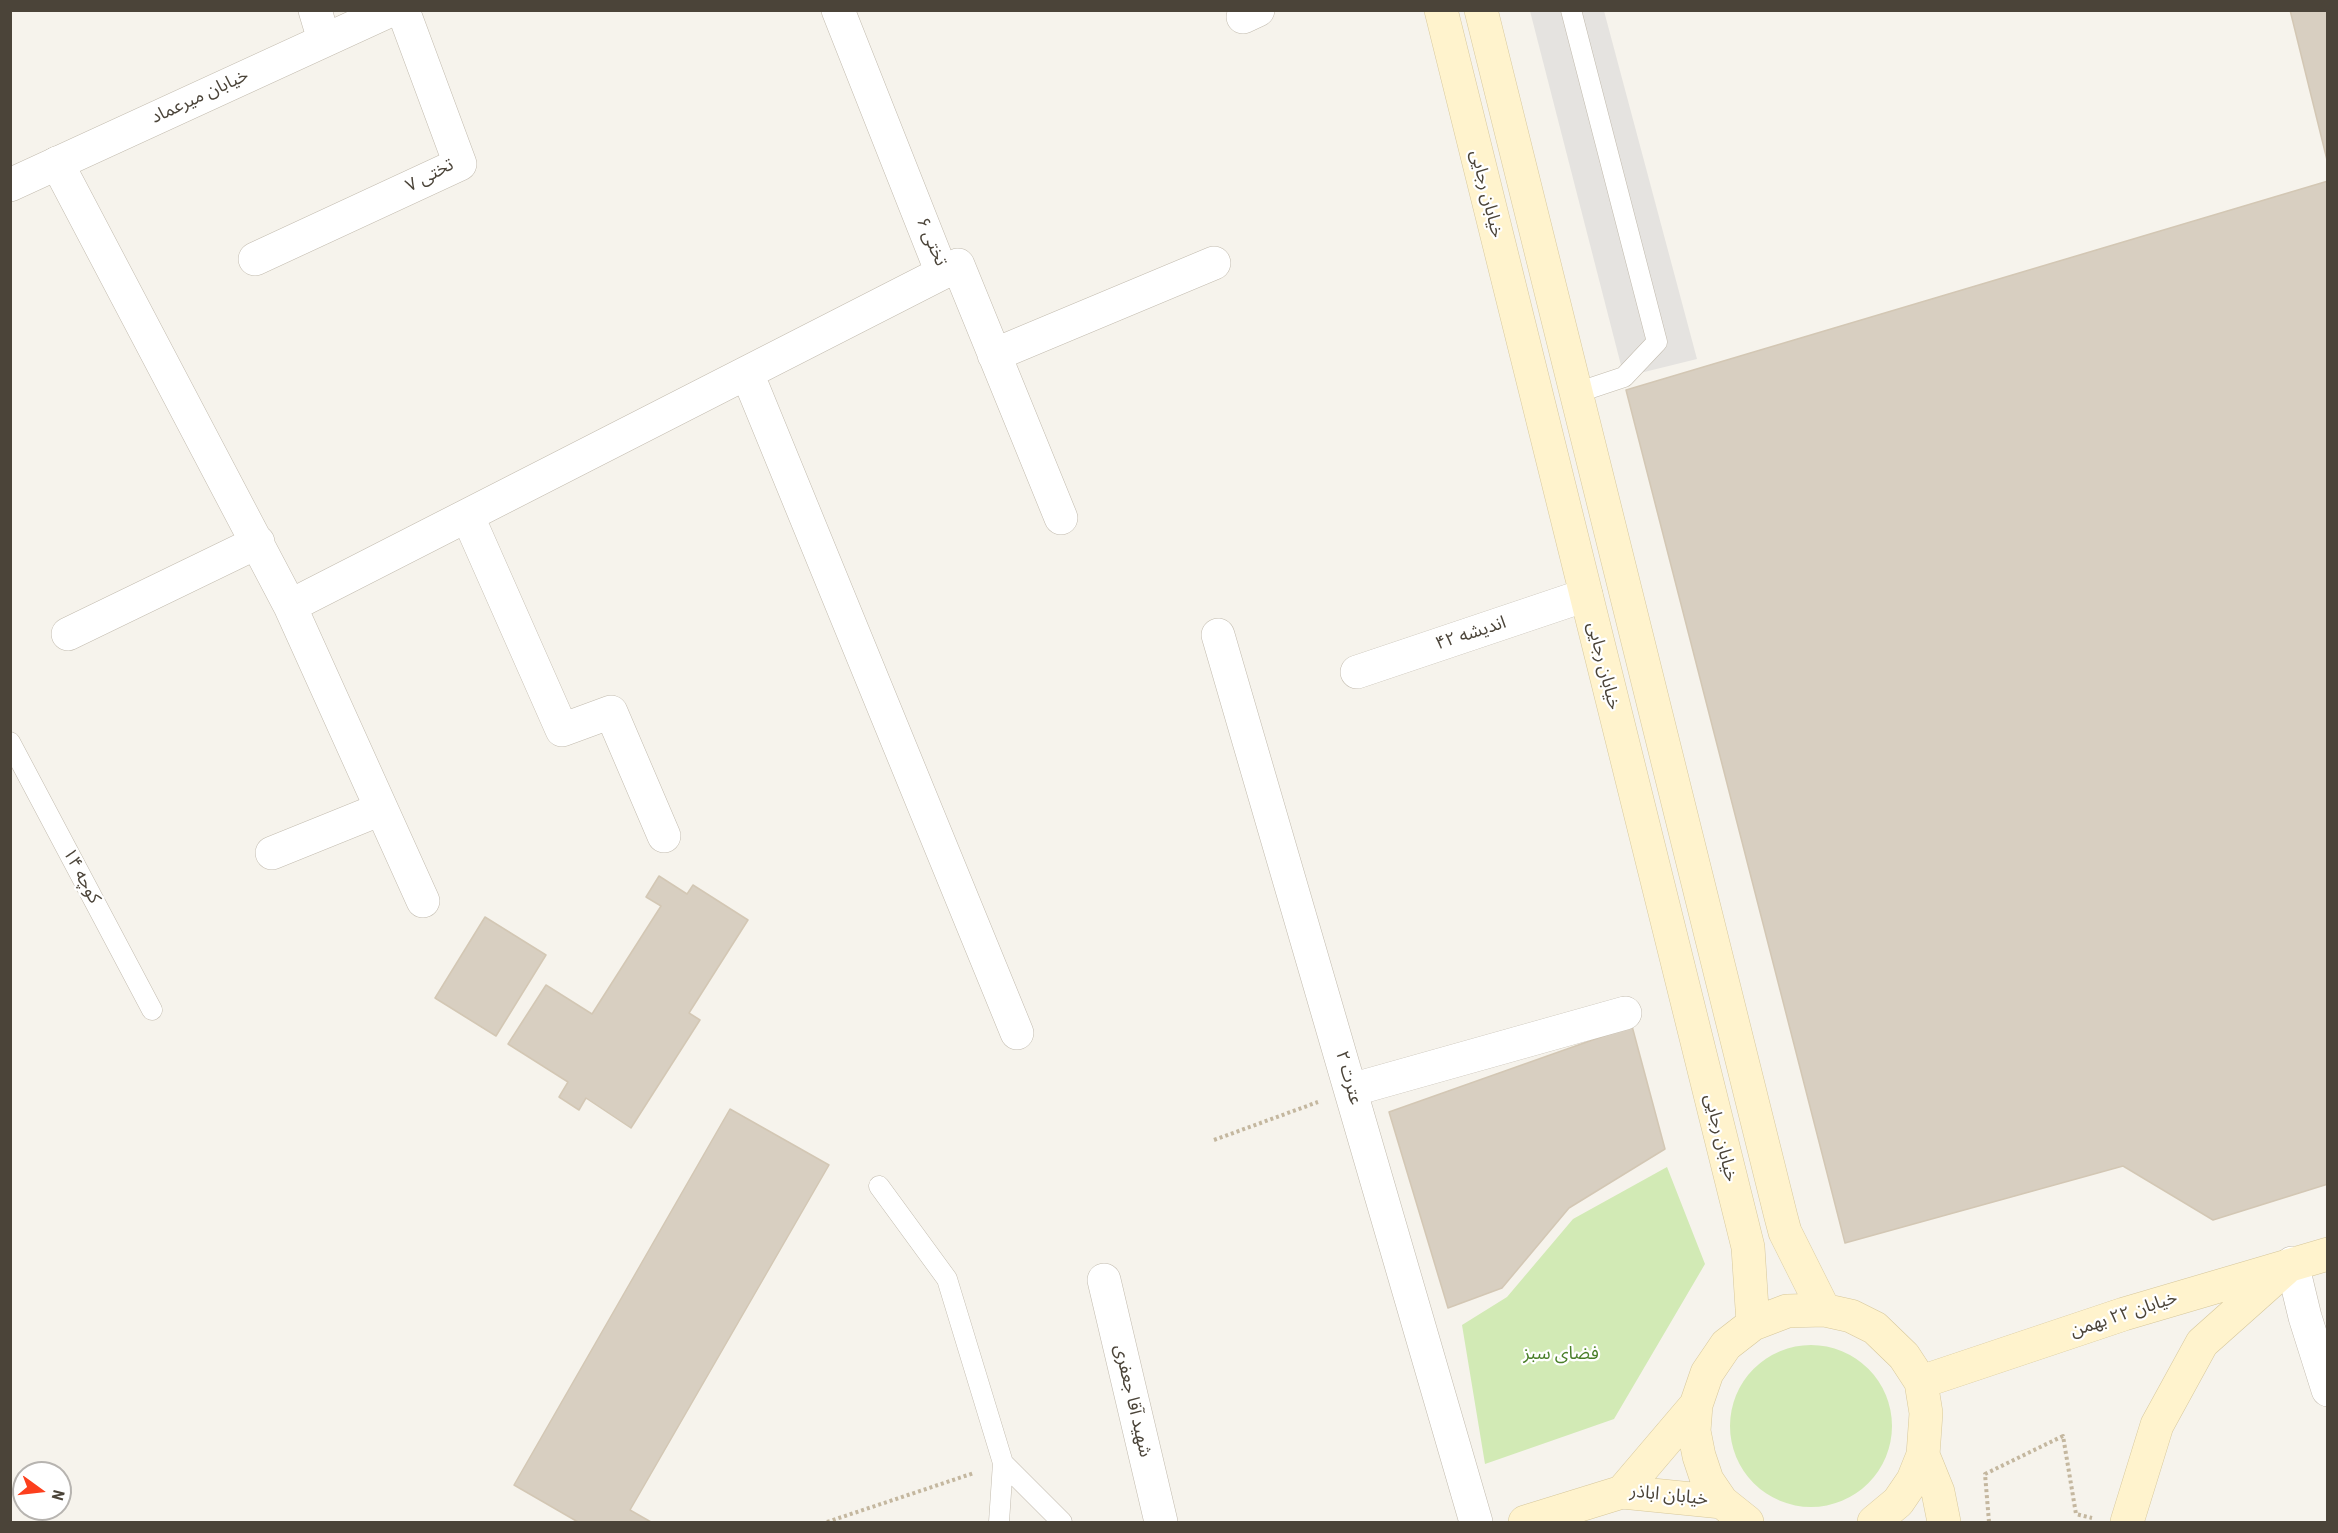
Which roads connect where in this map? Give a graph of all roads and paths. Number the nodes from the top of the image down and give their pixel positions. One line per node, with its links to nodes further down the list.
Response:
1 (391, 10): 7 (street, خیابان میرعماد)
2 (403, 10): 10 (street, تختی ۷)
3 (838, 10): 12 (street, تختی ۶)
4 (1441, 10): 19 (main road, خیابان رجایی)
5 (1481, 10): 15 (main road)
6 (1571, 10): 15 (lane)
7 (319, 25): 8 (street, خیابان میرعماد)
8 (57, 163): 9 (street, خیابان میرعماد); 18 (street)
9 (10, 185)
10 (255, 259)
11 (1214, 262): 13 (street)
12 (942, 273): 13 (street, تختی ۶); 14 (street)
13 (994, 355): 17 (street, تختی ۶)
14 (747, 373): 16 (street); 31 (street)
15 (1576, 393): 38 (main road)
16 (468, 517): 20 (street); 26 (street)
17 (1061, 518)
18 (258, 542): 20 (street); 21 (street)
19 (1586, 596): 23 (street, اندیشه ۴۲); 39 (main road, خیابان رجایی)
20 (290, 606): 25 (street)
21 (68, 634)
22 (1218, 635): 32 (street, عترت ۲)
23 (1357, 672)
24 (10, 742): 29 (lane, کوچه ۱۴)
25 (381, 809): 27 (street); 28 (street)
26 (664, 836)
27 (272, 853)
28 (423, 901)
29 (152, 1010)
30 (1625, 1013): 32 (street)
31 (1017, 1033)
32 (1351, 1090): 33 (path); 52 (street, عترت ۲)
33 (1214, 1140)
34 (879, 1186): 44 (lane)
35 (2328, 1254): 36 (main road, خیابان ٢٢ بهمن)
36 (2292, 1263): 40 (main road, خیابان ٢٢ بهمن); 41 (street); 57 (main road)
37 (1104, 1280): 51 (street, شهید آقا جعفری)
38 (1824, 1310): 39 (main road); 40 (main road)
39 (1753, 1324): 42 (main road)
40 (1921, 1382): 43 (main road)
41 (2328, 1390)
42 (1696, 1405): 45 (main road, خیابان اباذر); 46 (main road)
43 (1923, 1455): 54 (main road); 55 (main road)
44 (1003, 1463): 48 (path); 49 (lane); 50 (lane)
45 (1622, 1492): 46 (main road, خیابان اباذر); 53 (main road)
46 (1733, 1514)
47 (2076, 1514): 56 (path)
48 (827, 1522)
49 (999, 1522)
50 (1062, 1522)
51 (1161, 1522)
52 (1476, 1522)
53 (1525, 1522)
54 (1874, 1522)
55 (1944, 1522)
56 (1989, 1522)
57 (2127, 1522)

